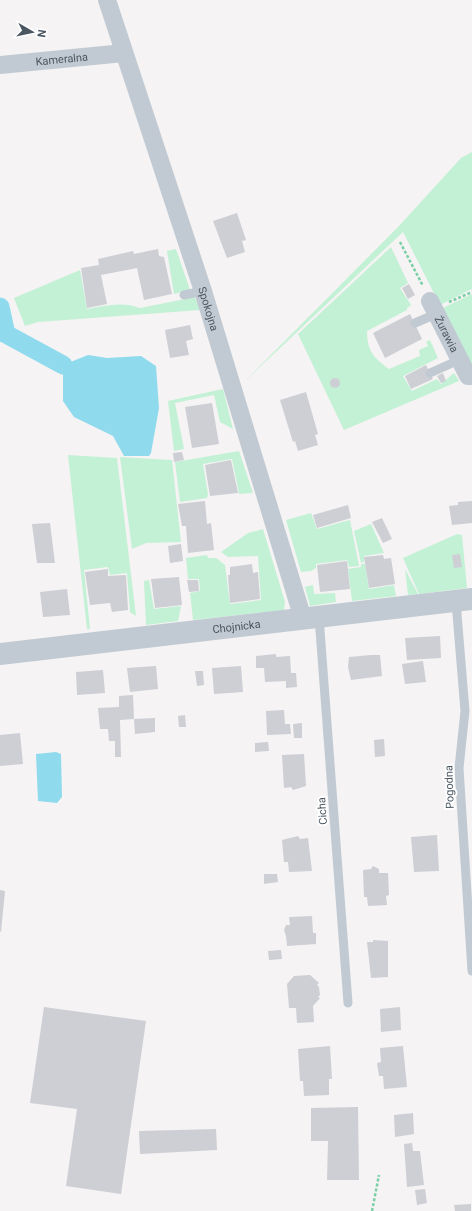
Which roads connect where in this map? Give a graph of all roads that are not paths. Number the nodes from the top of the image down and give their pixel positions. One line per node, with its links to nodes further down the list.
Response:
1 (107, 0): 2 (street, Spokojna)
2 (124, 53): 3 (street, Kameralna); 4 (street, Spokojna)
3 (0, 65)
4 (203, 291): 5 (lane); 12 (street, Spokojna)
5 (184, 295)
6 (433, 308): 7 (lane); 8 (street, Żurawia)
7 (415, 323)
8 (459, 360): 9 (lane); 10 (street, Żurawia)
9 (430, 373)
10 (472, 376)
11 (464, 601): 12 (street, Chojnicka); 14 (lane, Pogodna)
12 (311, 618): 13 (street, Chojnicka); 15 (lane, Cicha)
13 (0, 654)
14 (472, 971)
15 (348, 1003)

